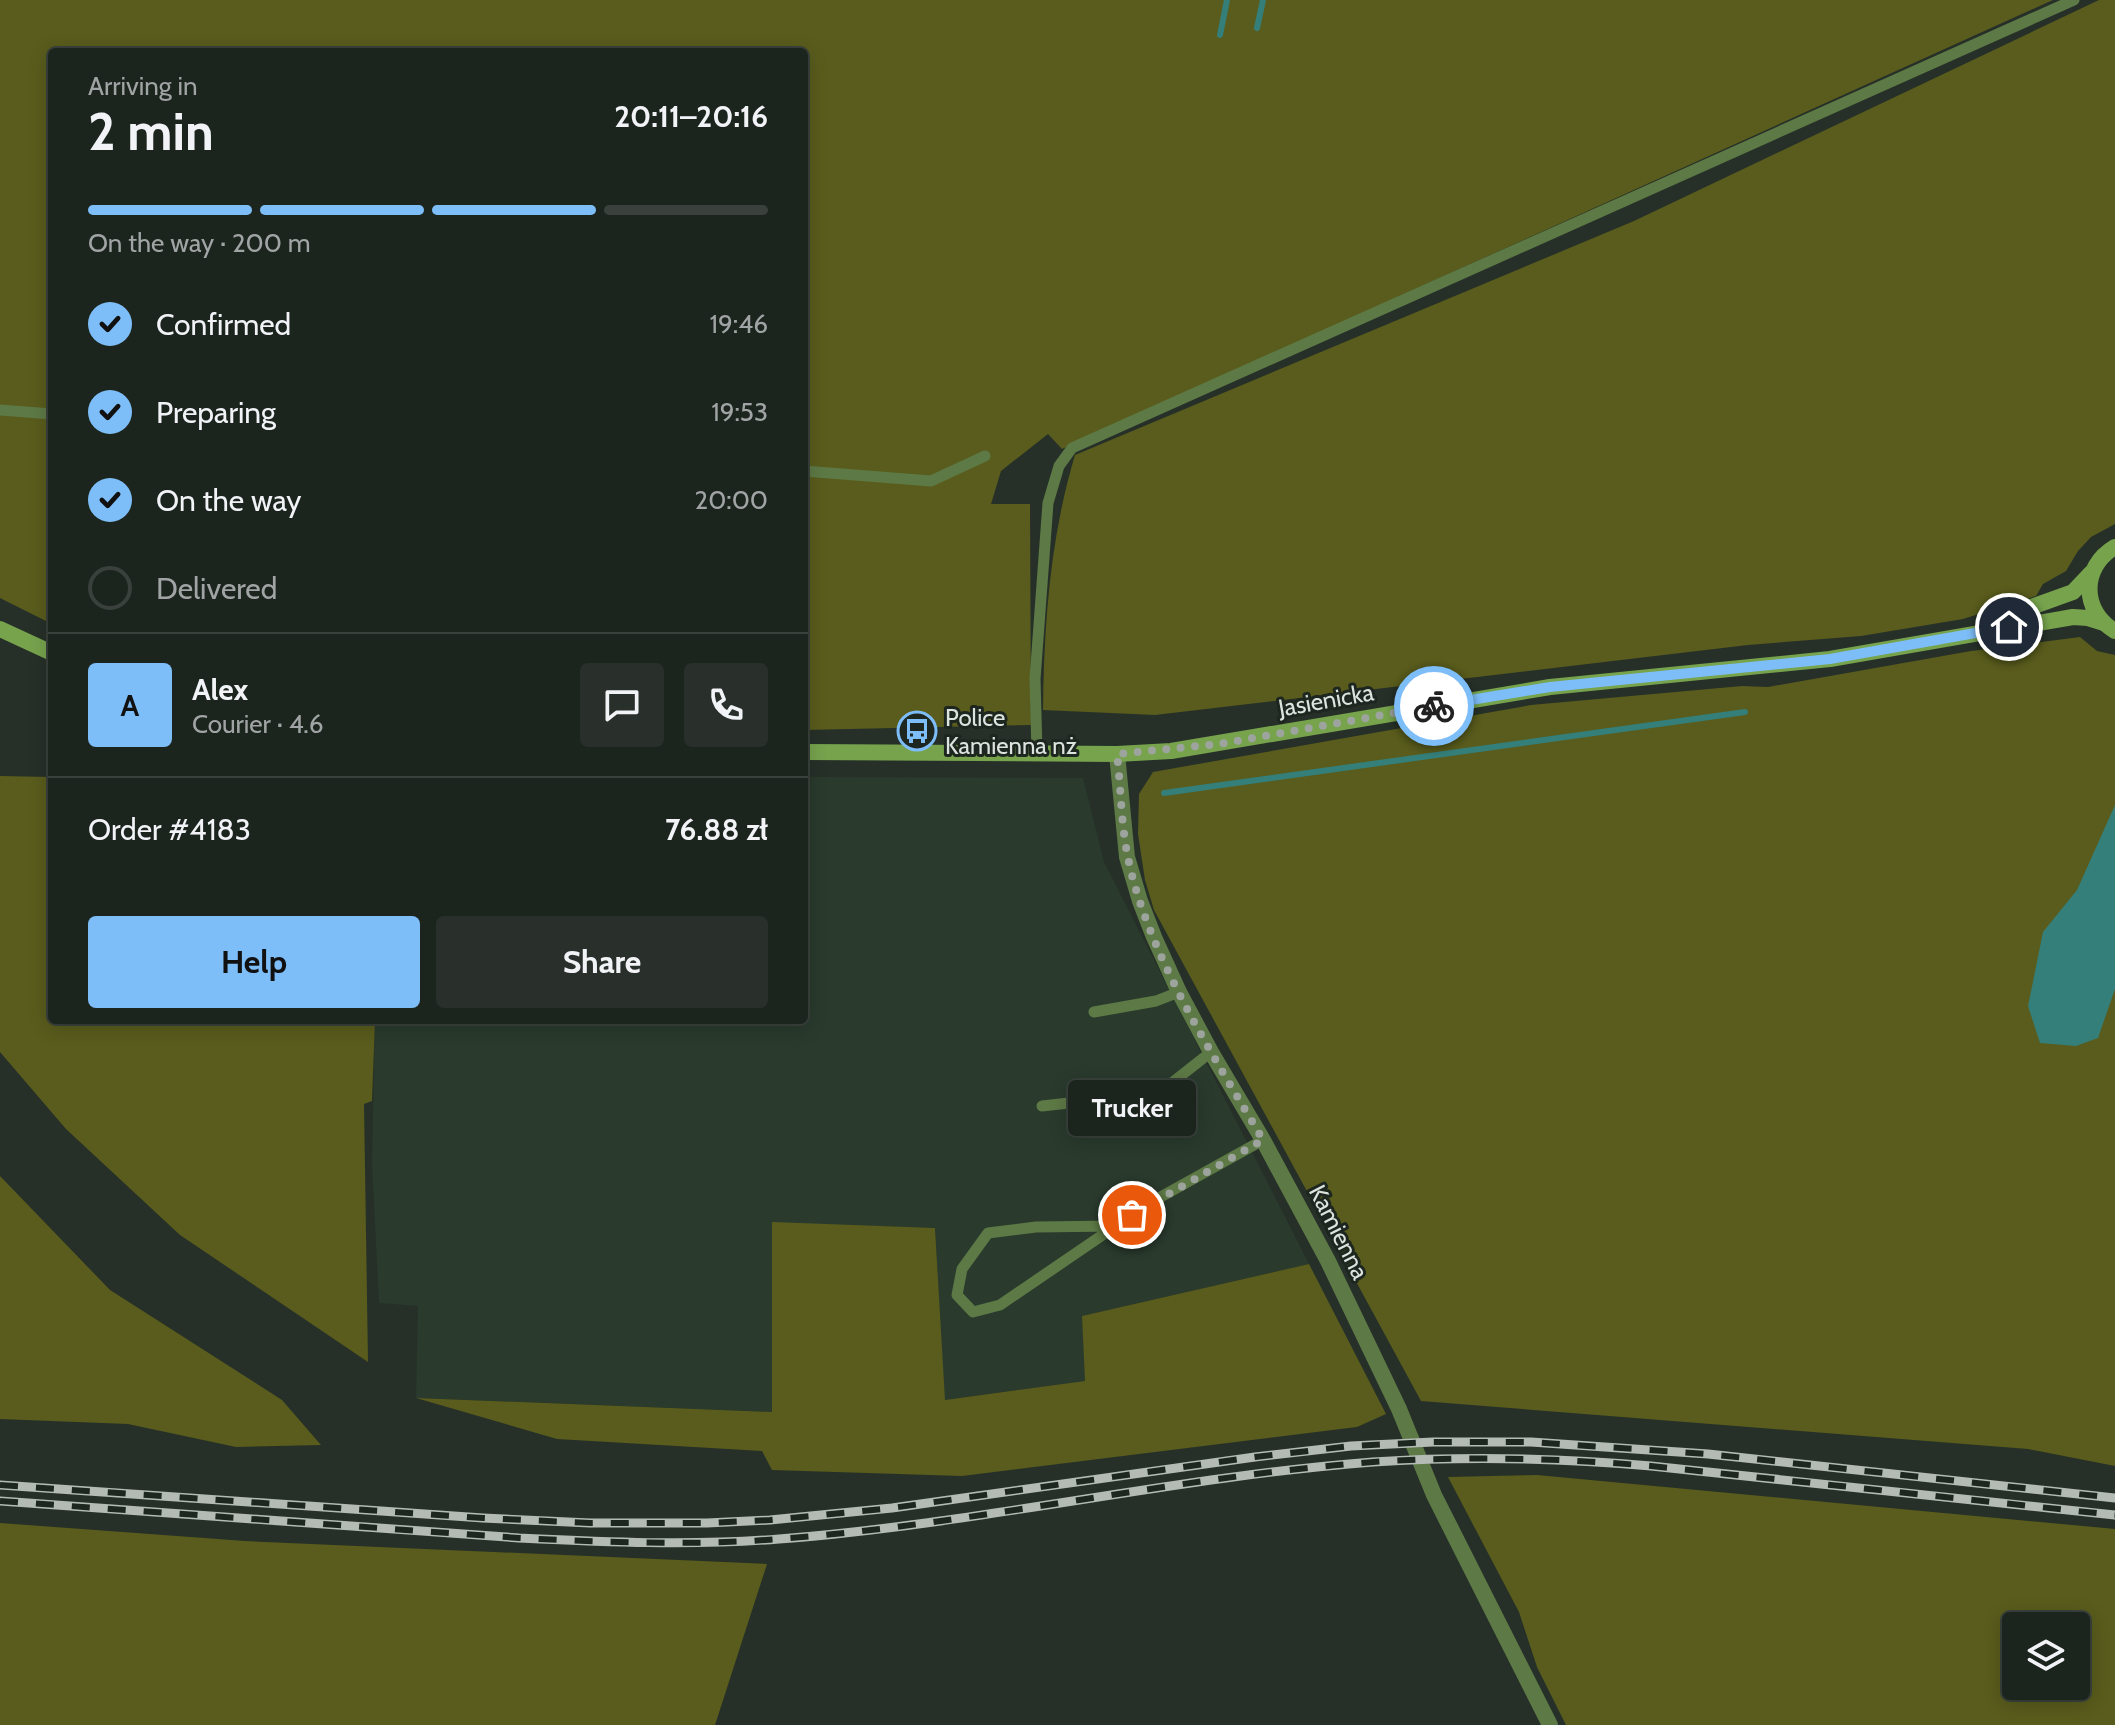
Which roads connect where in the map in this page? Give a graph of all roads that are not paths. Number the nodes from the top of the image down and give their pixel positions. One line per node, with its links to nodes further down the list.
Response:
1 (2074, 0): 13 (lane)
2 (0, 410): 3 (lane)
3 (48, 414)
4 (985, 456): 5 (lane)
5 (808, 471)
6 (2115, 547): 7 (main road, Jasienicka)
7 (2091, 573): 8 (main road); 10 (main road, Jasienicka)
8 (2109, 627): 10 (main road, Jasienicka)
9 (0, 629): 11 (main road)
10 (1948, 637): 14 (main road, Jasienicka)
11 (48, 651)
12 (808, 752): 13 (main road, Jasienicka)
13 (1037, 752): 14 (main road, Jasienicka)
14 (1117, 754): 15 (street, Kamienna)
15 (1179, 992): 16 (lane); 17 (street, Kamienna)
16 (1094, 1012)
17 (1211, 1052): 18 (lane); 19 (street, Kamienna)
18 (1042, 1106)
19 (1263, 1140): 20 (lane); 21 (street, Kamienna)
20 (1116, 1226): 20 (lane)
21 (1550, 1725)

